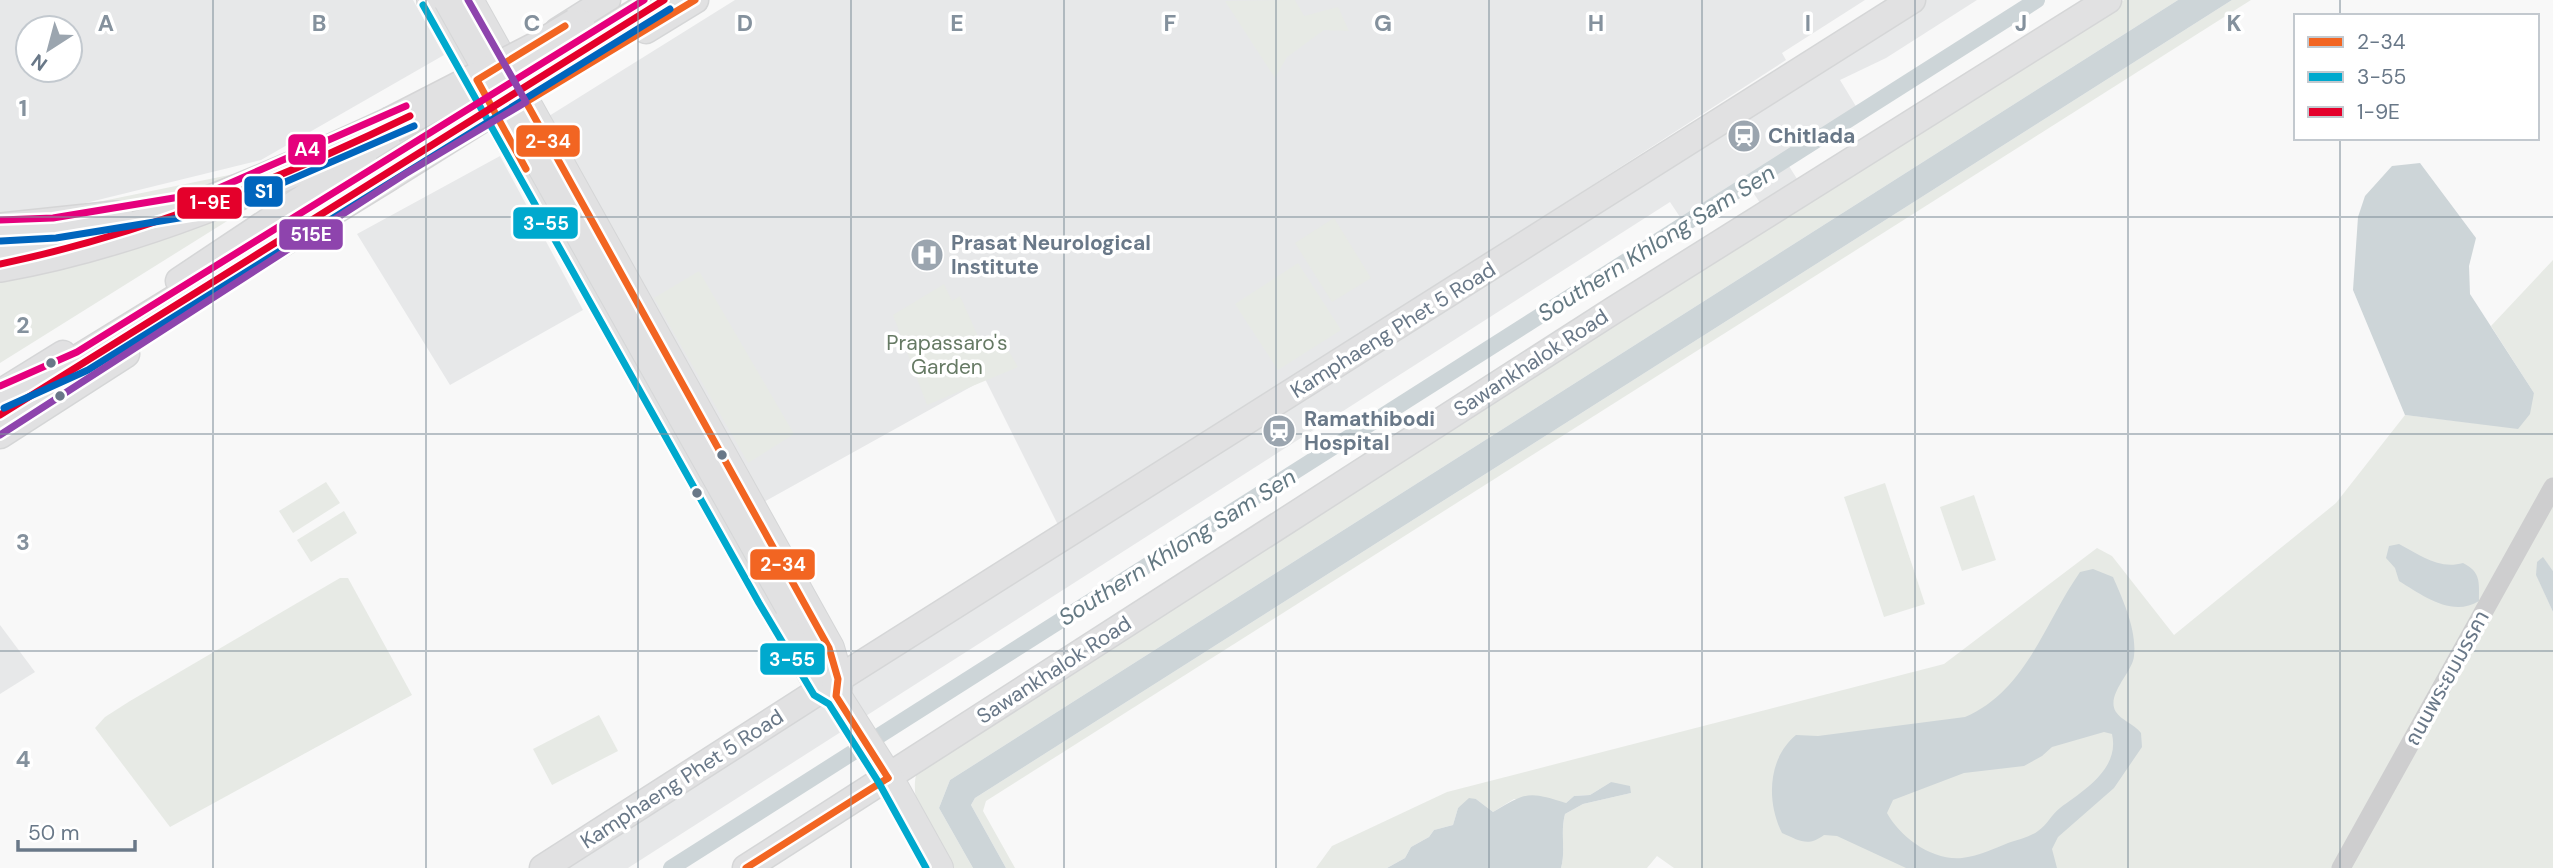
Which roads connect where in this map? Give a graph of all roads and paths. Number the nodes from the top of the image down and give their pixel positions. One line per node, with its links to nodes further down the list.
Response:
1 (432, 0): 11 (main road)
2 (449, 0): 24 (main road, bridge)
3 (468, 0): 10 (main road)
4 (607, 0): 10 (street)
5 (619, 0): 16 (highway, bridge)
6 (664, 0): 19 (highway, bridge)
7 (695, 0): 12 (street)
8 (1912, 0): 24 (street, Kamphaeng Phet 5 Road)
9 (2108, 0): 25 (street, Sawankhalok Road)
10 (505, 64): 11 (street); 12 (main road)
11 (477, 80): 13 (main road); 20 (street)
12 (526, 102): 13 (street); 14 (main road)
13 (497, 119): 15 (main road); 22 (street)
14 (559, 161): 15 (main road); 24 (main road)
15 (531, 179): 24 (main road)
16 (213, 202): 17 (highway); 18 (highway)
17 (0, 231)
18 (0, 264)
19 (82, 360): 20 (highway); 21 (highway)
20 (0, 395)
21 (0, 415)
22 (0, 435)
23 (2553, 487): 29 (street, ถนนพระยมมรรคา)
24 (832, 682): 25 (main road); 26 (street, Kamphaeng Phet 5 Road)
25 (883, 772): 27 (street, Sawankhalok Road); 28 (main road)
26 (543, 868)
27 (746, 868)
28 (937, 868)
29 (2341, 868)

